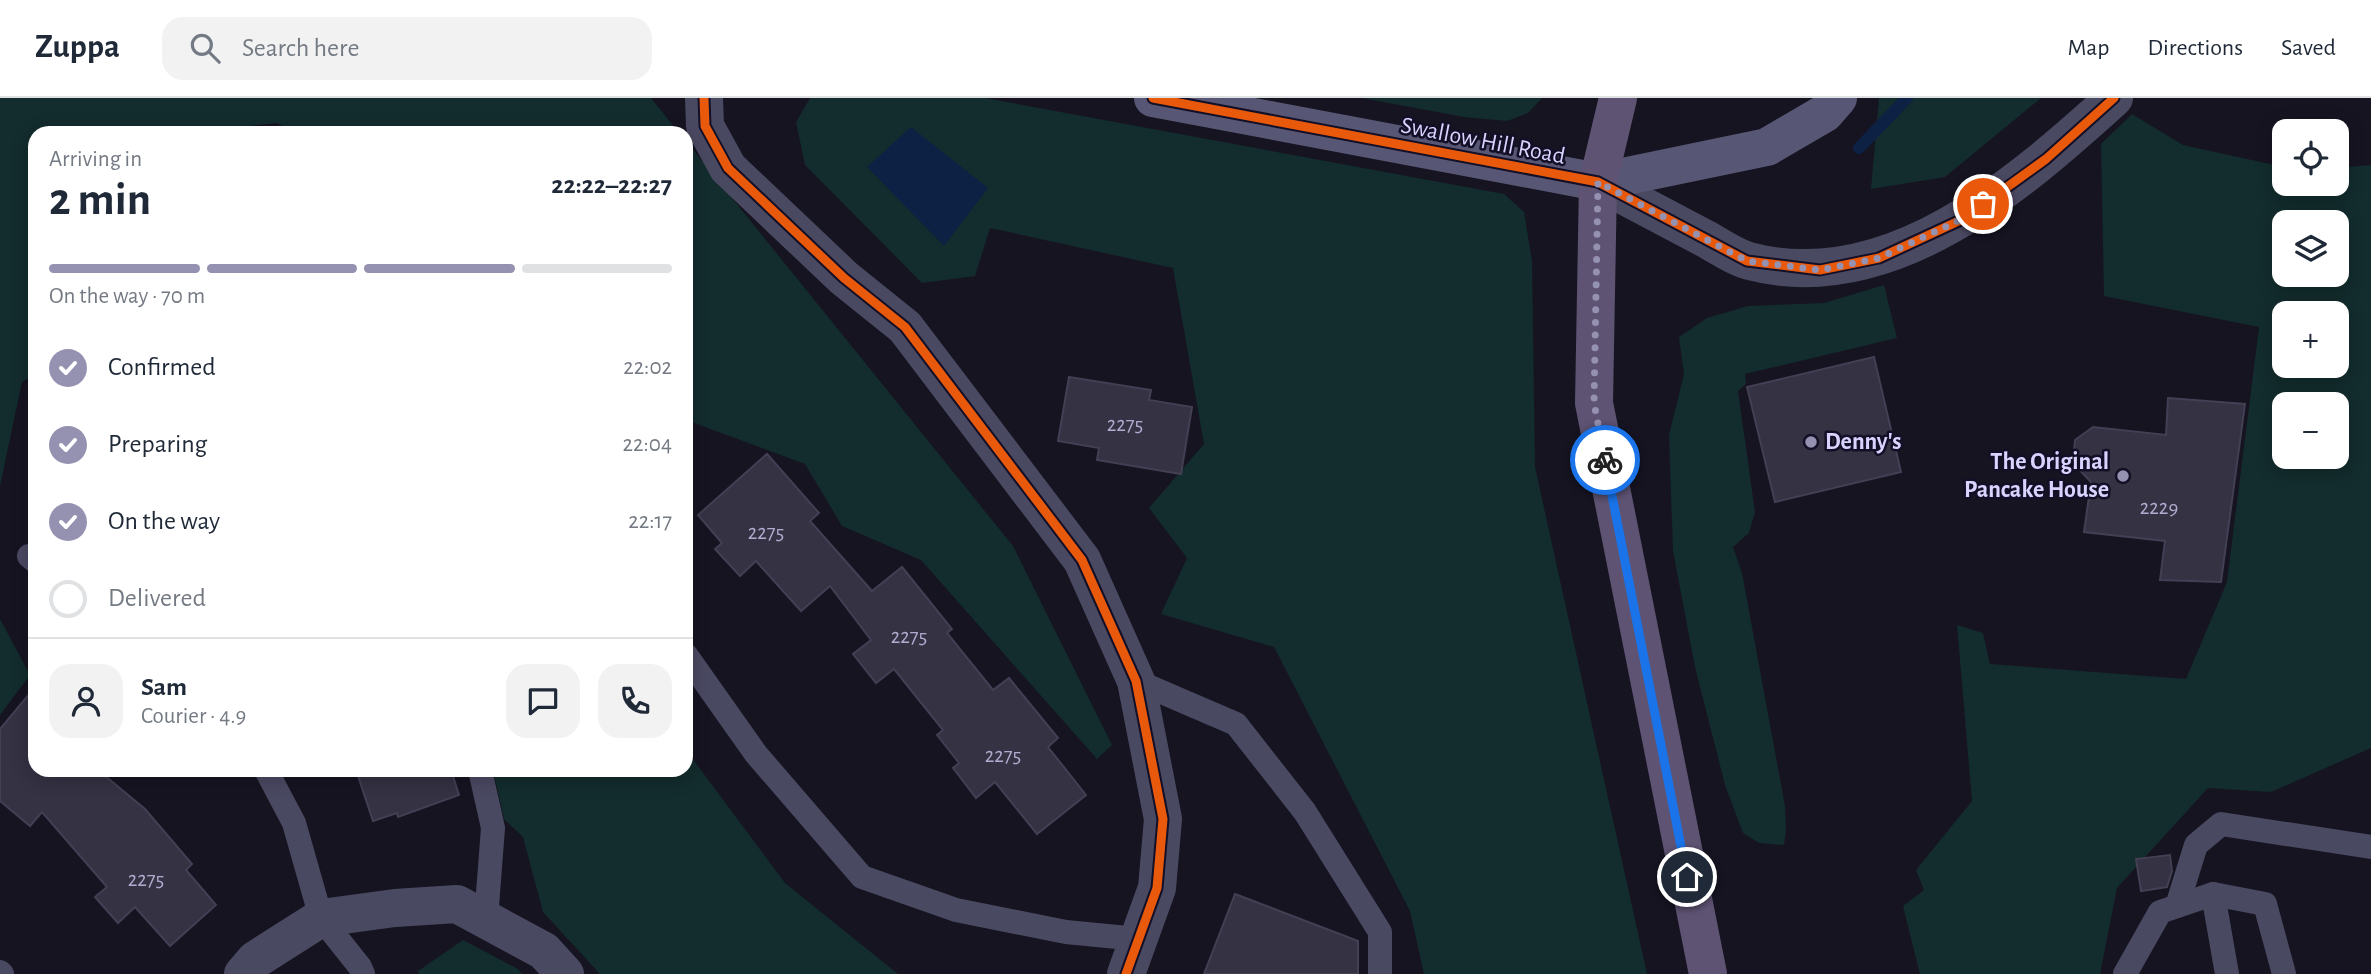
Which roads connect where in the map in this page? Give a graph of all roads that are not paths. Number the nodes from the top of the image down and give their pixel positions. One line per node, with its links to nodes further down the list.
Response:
1 (704, 98): 8 (street)
2 (1153, 98): 6 (street, Swallow Hill Road)
3 (1618, 98): 6 (main road)
4 (1838, 98): 6 (street)
5 (2114, 98): 6 (street, Swallow Hill Road)
6 (1598, 182): 21 (main road)
7 (693, 665): 16 (lane)
8 (1136, 681): 16 (street); 20 (lane)
9 (270, 777): 14 (lane)
10 (482, 777): 15 (lane)
11 (2371, 848): 13 (lane)
12 (2213, 894): 13 (lane); 23 (lane); 24 (lane)
13 (2177, 906): 22 (lane)
14 (321, 918): 15 (street); 17 (street); 18 (lane)
15 (486, 919): 19 (street)
16 (1132, 956)
17 (243, 974)
18 (363, 974)
19 (565, 974)
20 (1380, 974)
21 (1708, 974)
22 (2125, 974)
23 (2227, 974)
24 (2284, 974)

